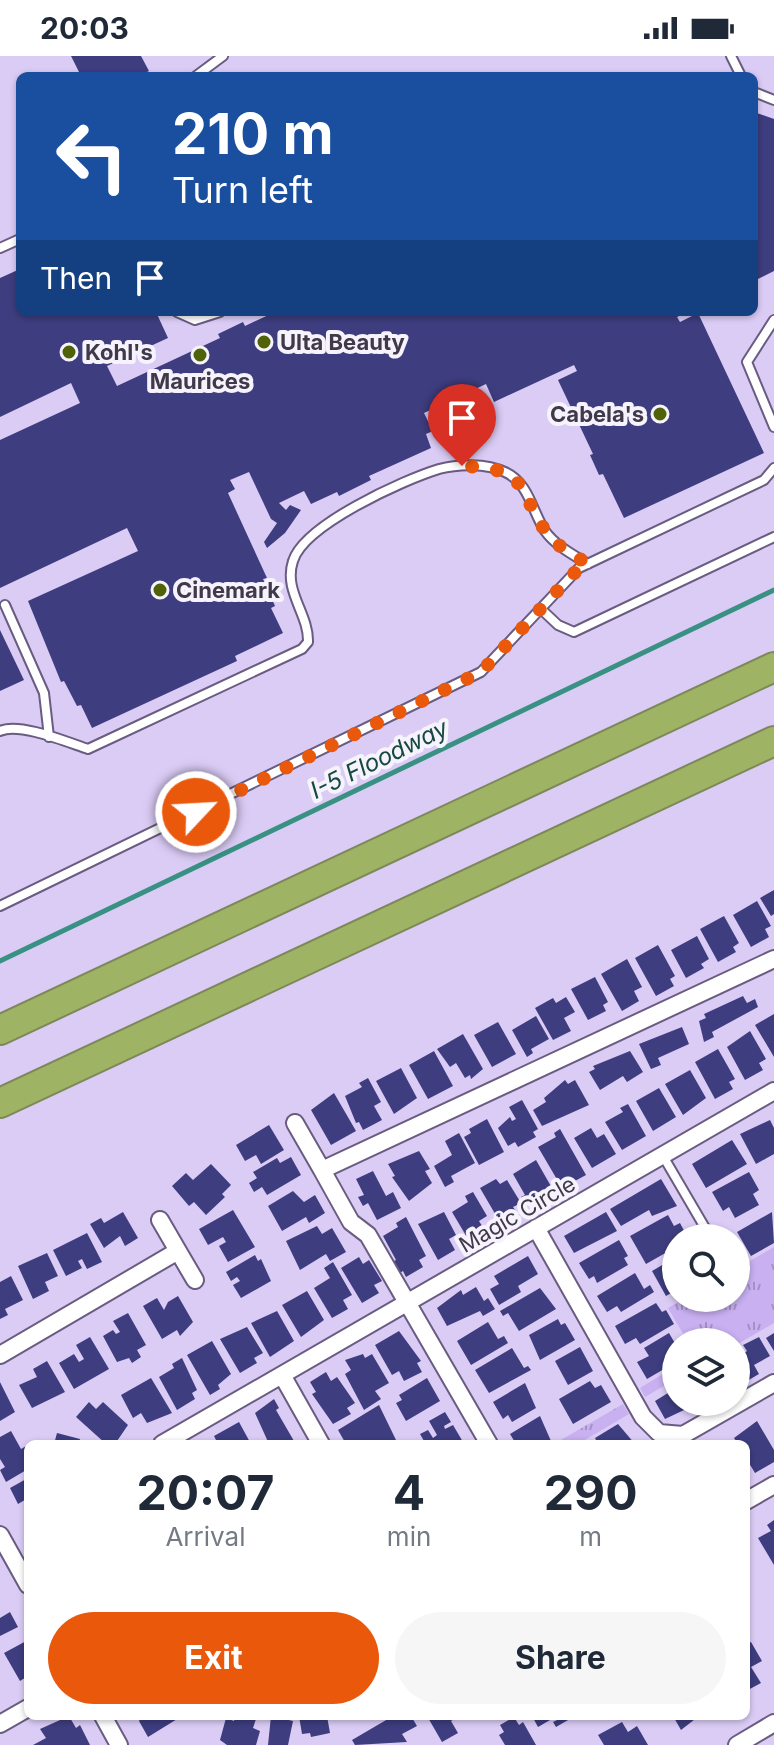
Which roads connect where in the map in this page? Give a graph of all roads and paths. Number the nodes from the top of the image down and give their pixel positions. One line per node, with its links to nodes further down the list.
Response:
1 (223, 56): 2 (lane)
2 (201, 72)
3 (186, 316): 4 (lane)
4 (208, 316)
5 (774, 320): 6 (lane)
6 (774, 427)
7 (774, 468): 9 (lane)
8 (774, 537): 11 (lane)
9 (588, 564): 11 (lane); 14 (lane)
10 (5, 605): 14 (lane)
11 (541, 609): 16 (lane)
12 (774, 667): 18 (highway)
13 (0, 731): 14 (lane)
14 (49, 737)
15 (774, 741): 20 (highway)
16 (0, 906)
17 (774, 959): 23 (street)
18 (0, 1030)
19 (774, 1091): 22 (street, Magic Circle)
20 (0, 1103)
21 (295, 1123): 23 (street)
22 (663, 1156): 25 (lane); 26 (street, Magic Circle)
23 (322, 1170): 29 (street)
24 (160, 1220): 27 (street)
25 (703, 1224)
26 (536, 1228): 29 (street, Magic Circle); 36 (street)
27 (178, 1251): 28 (street); 30 (street)
28 (195, 1280)
29 (406, 1302): 31 (street, Magic Circle); 35 (street)
30 (0, 1355)
31 (282, 1375): 33 (street, Magic Circle); 34 (street)
32 (774, 1383): 36 (street)
33 (169, 1440)
34 (319, 1440)
35 (487, 1440)
36 (674, 1440)
37 (774, 1485): 38 (street)
38 (750, 1499)
39 (0, 1535): 40 (street)
40 (24, 1578)
41 (24, 1710): 44 (street)
42 (105, 1720): 45 (street)
43 (774, 1723): 46 (street)
44 (0, 1724)
45 (119, 1745)
46 (737, 1745)

